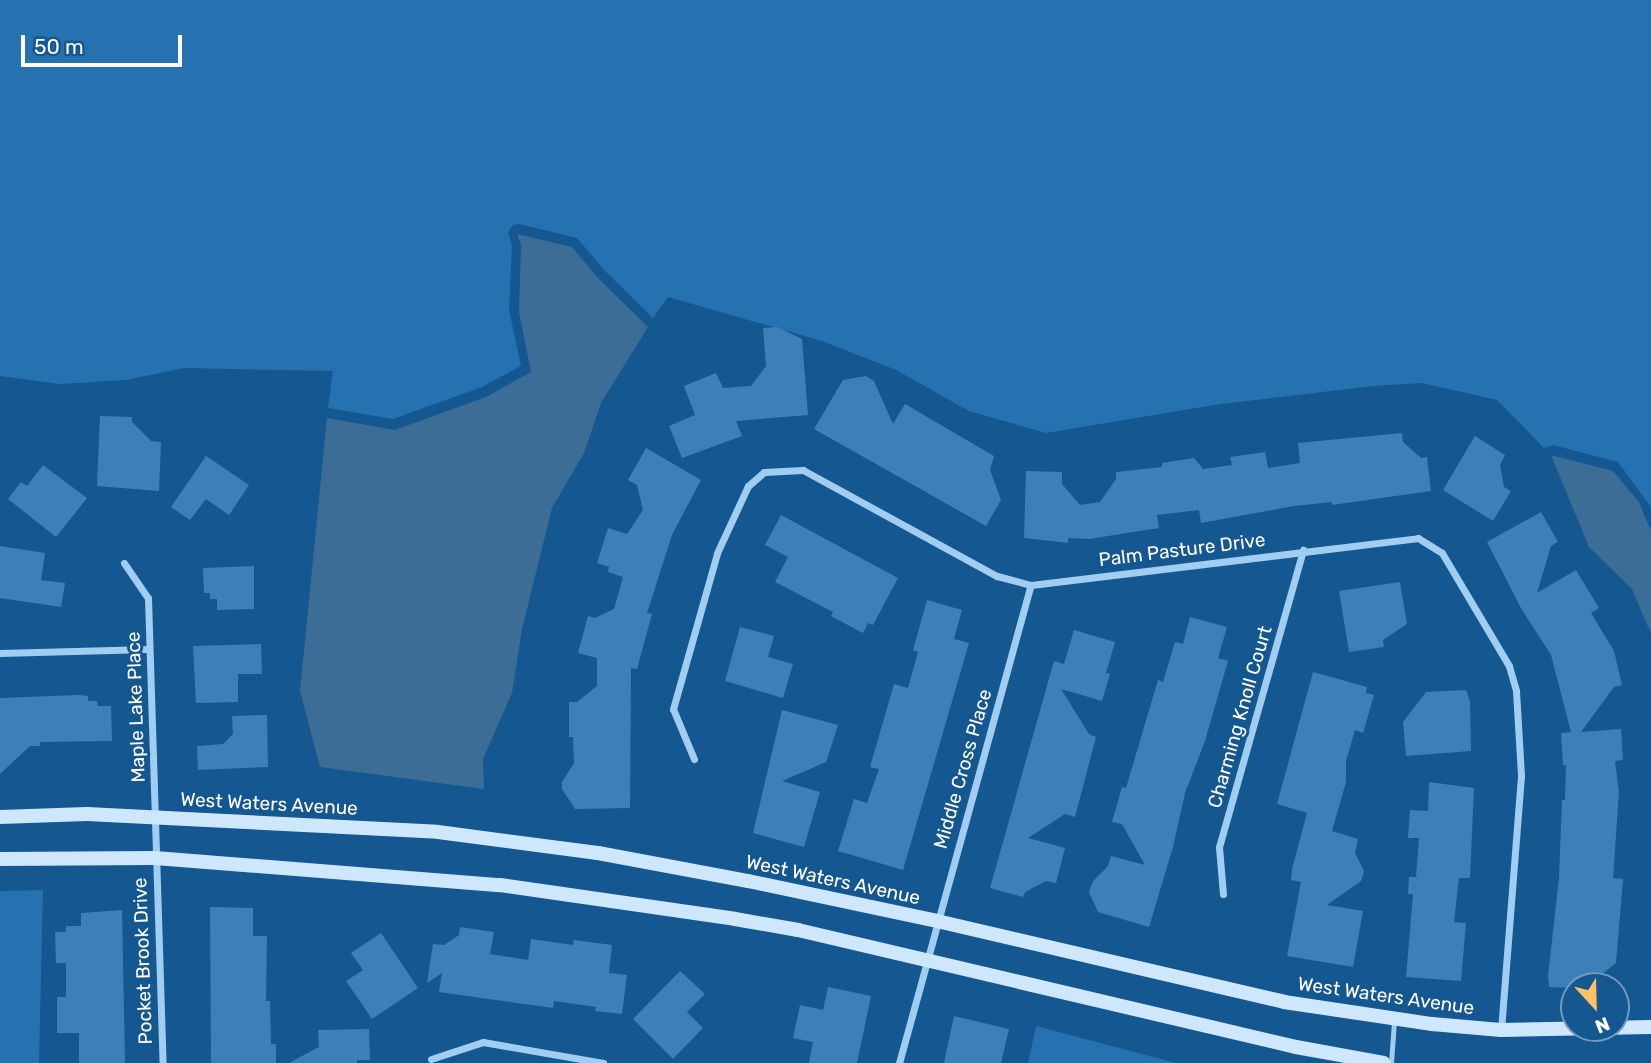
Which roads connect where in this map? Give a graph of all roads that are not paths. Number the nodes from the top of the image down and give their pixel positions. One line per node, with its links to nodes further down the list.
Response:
1 (1303, 550): 3 (street, Palm Pasture Drive); 11 (street, Charming Knoll Court); 16 (street, Palm Pasture Drive)
2 (124, 563): 4 (street, Maple Lake Place)
3 (1031, 585): 6 (street, Palm Pasture Drive); 12 (street, Middle Cross Place)
4 (149, 649): 5 (street); 8 (street, Maple Lake Place)
5 (0, 653)
6 (694, 759)
7 (0, 817): 8 (street, West Waters Avenue)
8 (156, 817): 9 (street, Maple Lake Place); 12 (street, West Waters Avenue)
9 (155, 858): 10 (street); 13 (street); 18 (street, Pocket Brook Drive)
10 (0, 859)
11 (1223, 894)
12 (937, 921): 13 (street, Middle Cross Place); 14 (street, West Waters Avenue)
13 (926, 961): 20 (street); 21 (street)
14 (1394, 1018): 16 (street, West Waters Avenue); 22 (lane)
15 (1651, 1027): 16 (street, West Waters Avenue)
16 (1501, 1030)
17 (431, 1059): 19 (street)
18 (163, 1063)
19 (603, 1063)
20 (899, 1063)
21 (1384, 1063)
22 (1391, 1063)

